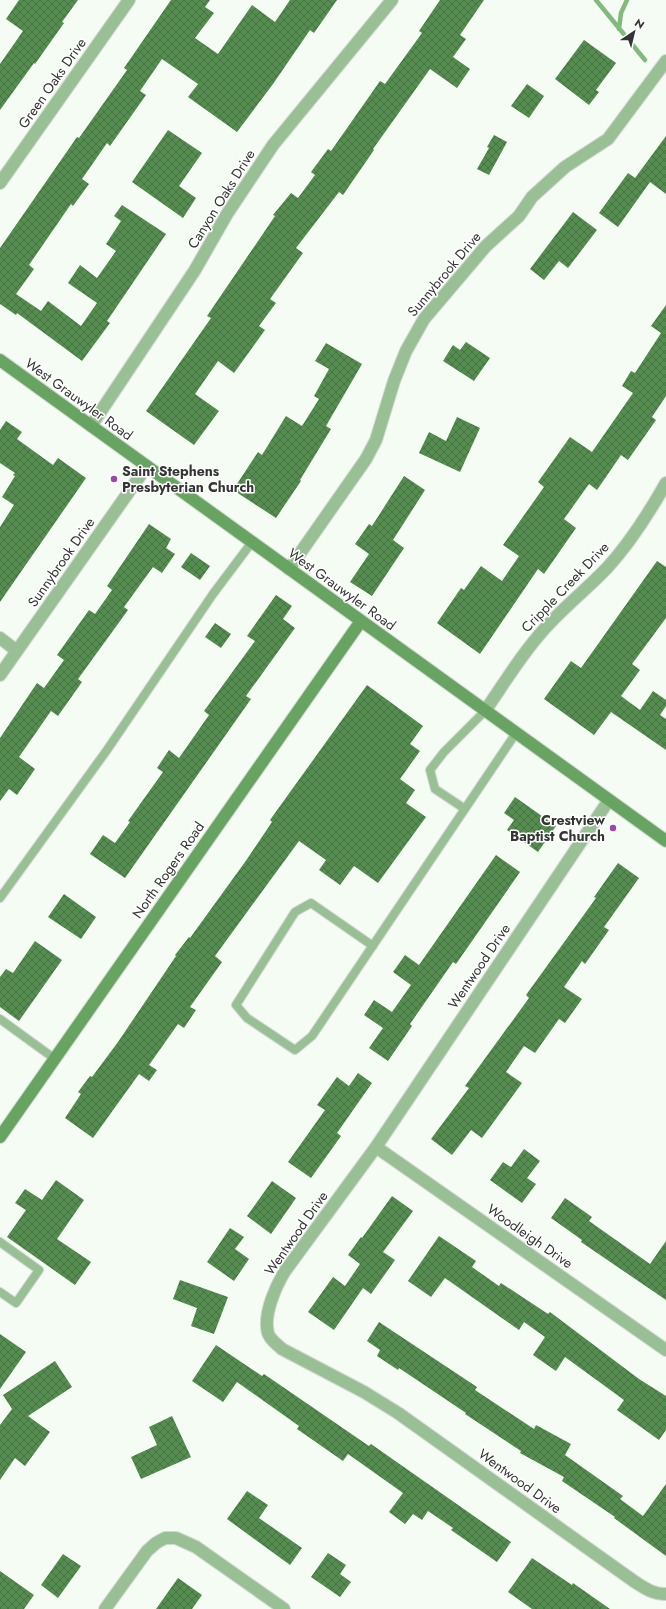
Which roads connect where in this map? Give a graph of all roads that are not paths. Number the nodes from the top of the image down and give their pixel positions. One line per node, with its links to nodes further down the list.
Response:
1 (129, 0): 4 (street, Green Oaks Drive)
2 (392, 0): 6 (street, Canyon Oaks Drive)
3 (666, 61): 10 (street, Sunnybrook Drive)
4 (0, 183)
5 (0, 360): 6 (main road, West Grauwyler Road)
6 (91, 426): 7 (main road, West Grauwyler Road)
7 (147, 466): 9 (main road, West Grauwyler Road); 13 (street, Sunnybrook Drive)
8 (666, 483): 15 (street, Cripple Creek Drive)
9 (252, 542): 10 (main road, West Grauwyler Road); 20 (lane)
10 (288, 569): 11 (main road, West Grauwyler Road)
11 (361, 621): 15 (main road, West Grauwyler Road); 23 (main road, North Rogers Road)
12 (0, 638): 13 (street)
13 (17, 651): 14 (street, Sunnybrook Drive)
14 (0, 675)
15 (485, 711): 16 (main road, West Grauwyler Road); 18 (lane)
16 (516, 733): 17 (main road, West Grauwyler Road); 18 (lane)
17 (609, 800): 19 (main road, West Grauwyler Road); 25 (street, Wentwood Drive)
18 (465, 809): 21 (lane)
19 (666, 841)
20 (0, 898)
21 (373, 946): 21 (lane)
22 (0, 1019): 23 (lane)
23 (55, 1059): 24 (main road, North Rogers Road)
24 (0, 1137)
25 (376, 1147): 28 (street, Woodleigh Drive); 29 (street, Wentwood Drive)
26 (0, 1242): 27 (lane)
27 (0, 1292)
28 (666, 1350)
29 (666, 1594)
30 (278, 1607): 31 (street)
31 (105, 1609)

